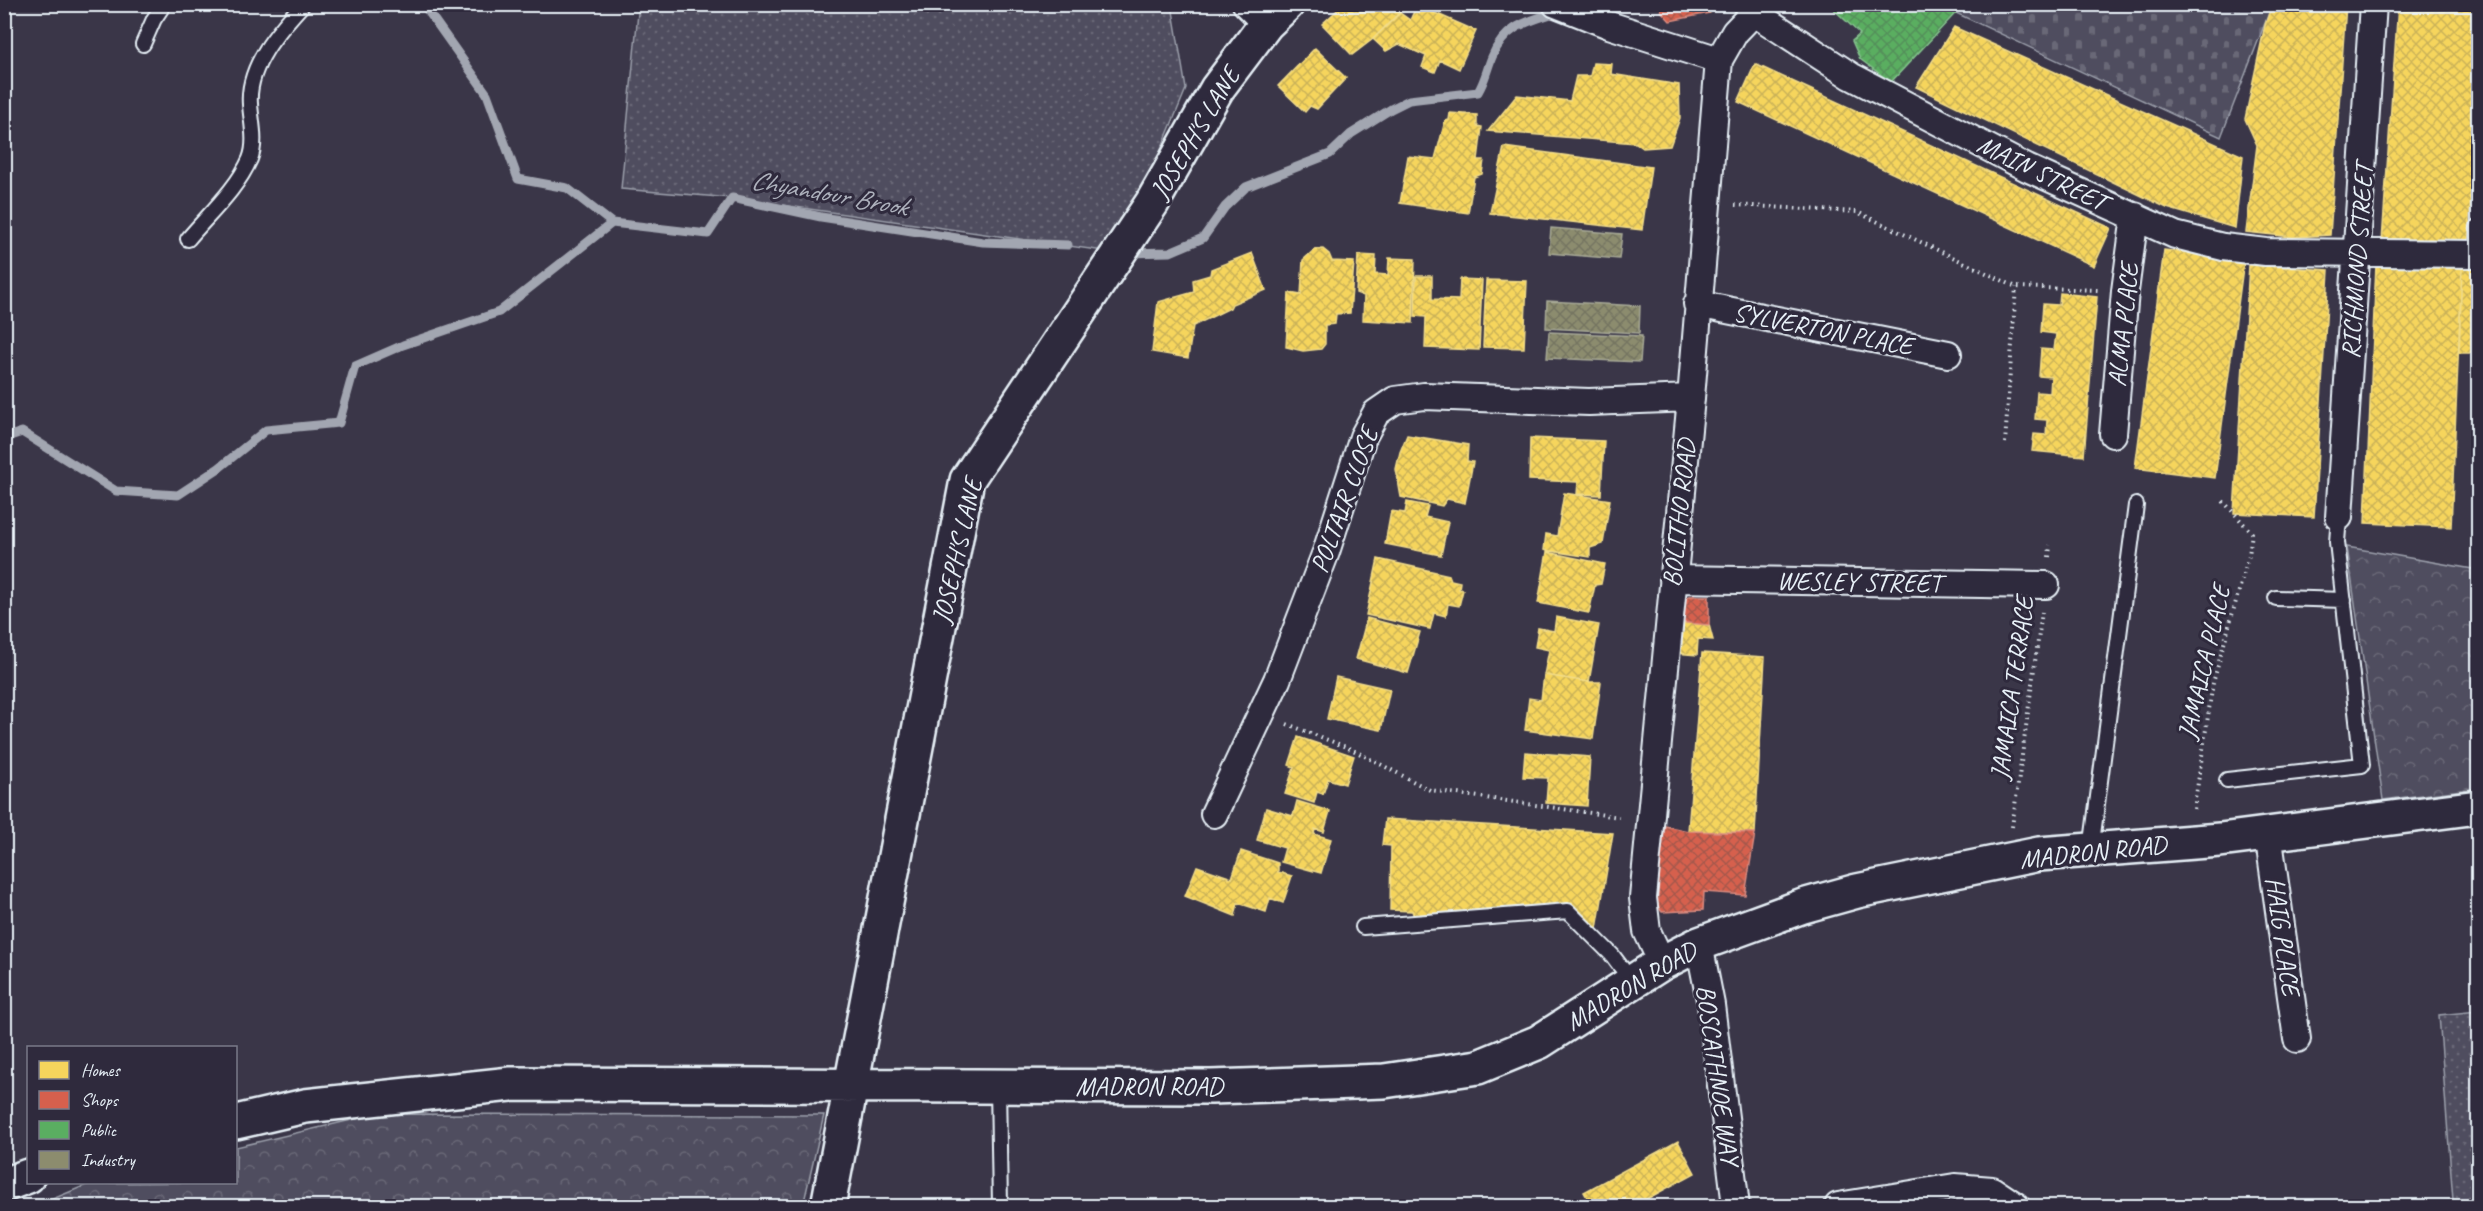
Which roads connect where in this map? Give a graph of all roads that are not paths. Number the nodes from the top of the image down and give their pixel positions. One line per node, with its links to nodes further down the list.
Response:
1 (164, 4): 7 (lane)
2 (303, 4): 11 (lane)
3 (1556, 4): 8 (street)
4 (2373, 4): 12 (street, RICHMOND STREET)
5 (1757, 8): 8 (street); 9 (street, MAIN STREET)
6 (1266, 11): 34 (main road, JOSEPH'S LANE)
7 (143, 44)
8 (1719, 60): 14 (street, BOLITHO ROAD)
9 (2135, 216): 12 (street, MAIN STREET); 17 (street, ALMA PLACE)
10 (2478, 227): 13 (lane)
11 (188, 238)
12 (2358, 253): 13 (street, MAIN STREET); 19 (street, RICHMOND STREET)
13 (2478, 254)
14 (1697, 304): 15 (street, SYLVERTON PLACE); 16 (street, BOLITHO ROAD)
15 (1948, 354)
16 (1691, 398): 20 (street, BOLITHO ROAD); 26 (street, POLTAIR CLOSE)
17 (2113, 434)
18 (2136, 505): 28 (lane)
19 (2339, 517): 23 (lane)
20 (1673, 579): 21 (street, WESLEY STREET); 31 (street, BOLITHO ROAD)
21 (2046, 585)
22 (2276, 598): 23 (lane)
23 (2344, 600): 24 (lane)
24 (2227, 780)
25 (2478, 807): 27 (main road, MADRON ROAD)
26 (1214, 814)
27 (2268, 833): 28 (main road, MADRON ROAD); 33 (street, HAIG PLACE)
28 (2091, 850): 30 (main road, MADRON ROAD)
29 (1363, 927): 32 (lane)
30 (1699, 944): 31 (main road, MADRON ROAD); 41 (street, BOSCATHNOE WAY)
31 (1662, 963): 32 (main road, MADRON ROAD)
32 (1633, 983): 35 (main road, MADRON ROAD)
33 (2297, 1039)
34 (850, 1084): 35 (main road, MADRON ROAD); 36 (main road, MADRON ROAD); 39 (main road, JOSEPH'S LANE)
35 (998, 1085): 40 (lane)
36 (237, 1122)
37 (27, 1176): 38 (main road)
38 (4, 1185)
39 (828, 1206)
40 (1000, 1206)
41 (1736, 1206)
42 (1838, 1206): 43 (street)
43 (2016, 1206)

